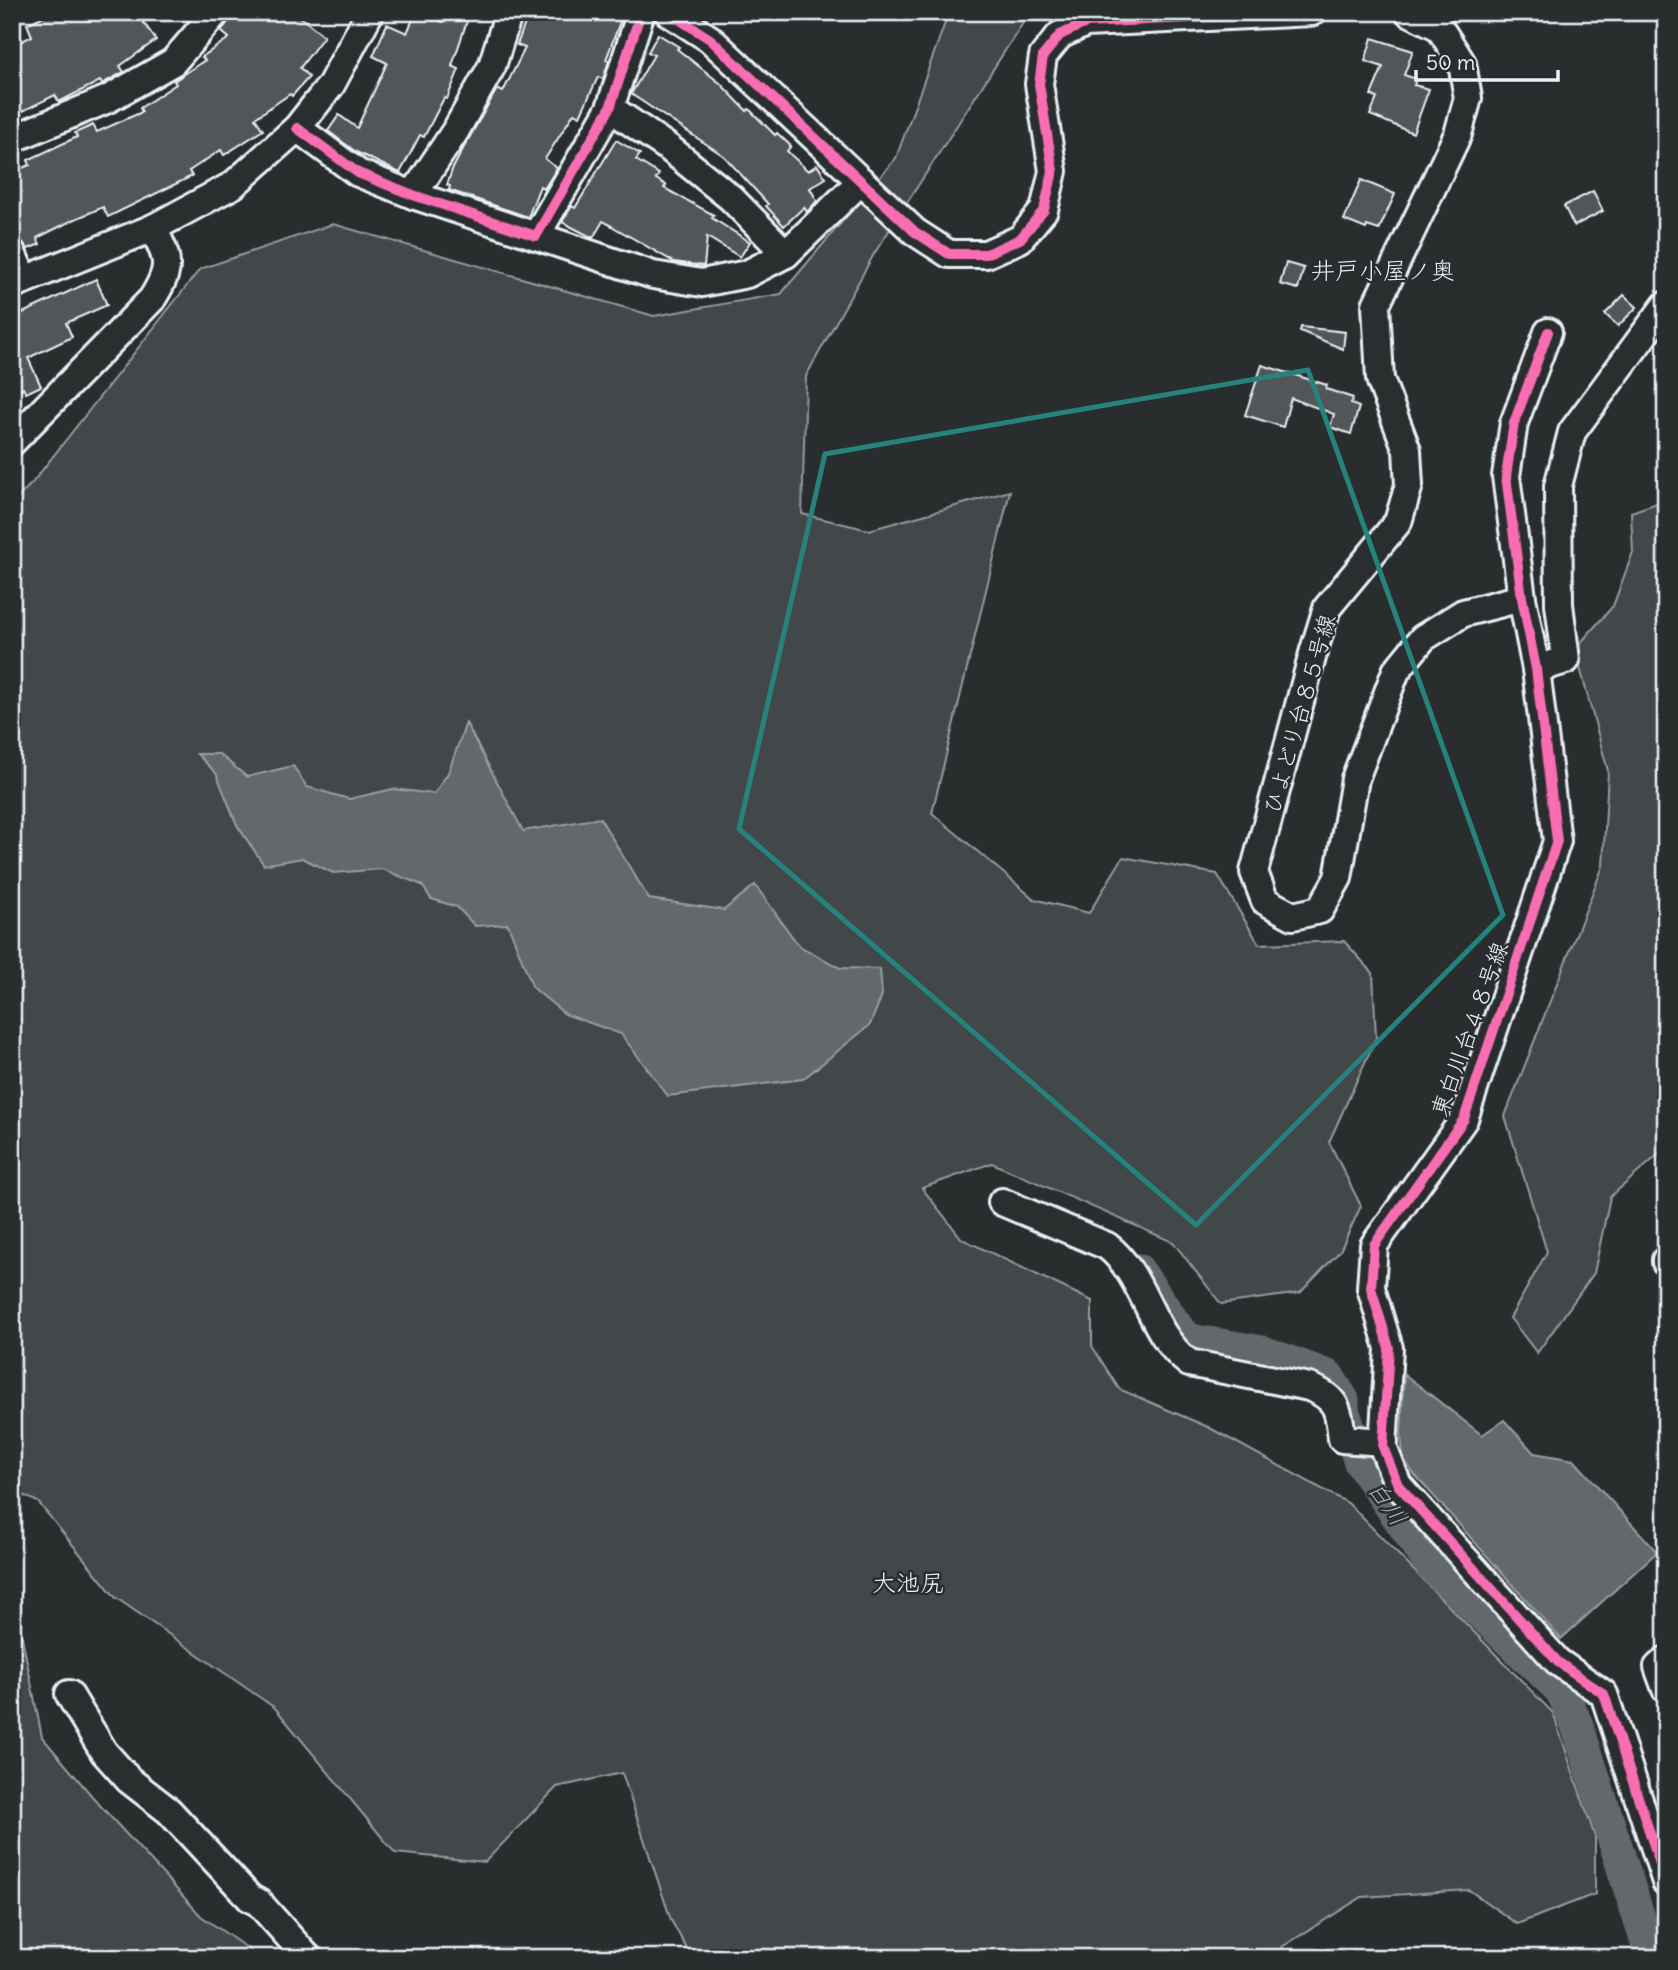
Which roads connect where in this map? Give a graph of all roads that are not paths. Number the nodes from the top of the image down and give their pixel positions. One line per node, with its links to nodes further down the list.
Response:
1 (216, 12): 10 (street)
2 (370, 12): 9 (street)
3 (509, 12): 12 (street)
4 (641, 12): 8 (street)
5 (668, 12): 11 (street)
6 (1312, 12): 11 (street)
7 (1409, 12): 21 (street, ひよどり台８５号線)
8 (610, 108): 14 (street); 16 (street)
9 (297, 128): 12 (street); 13 (street)
10 (12, 139)
11 (862, 181): 16 (street)
12 (413, 195): 14 (street)
13 (153, 228): 17 (street); 20 (street)
14 (537, 236): 16 (street)
15 (12, 253): 17 (street)
16 (786, 254)
17 (18, 282)
18 (1666, 305): 22 (street)
19 (1548, 332): 21 (street, 東白川台４８号線)
20 (12, 442)
21 (1522, 598): 22 (street, 東白川台４８号線)
22 (1536, 668): 24 (street, 東白川台４８号線)
23 (1002, 1202): 24 (street)
24 (1384, 1442): 28 (street, 東白川台４８号線)
25 (1666, 1660): 26 (street)
26 (1666, 1689)
27 (69, 1694): 29 (street)
28 (1666, 1882)
29 (308, 1958)

